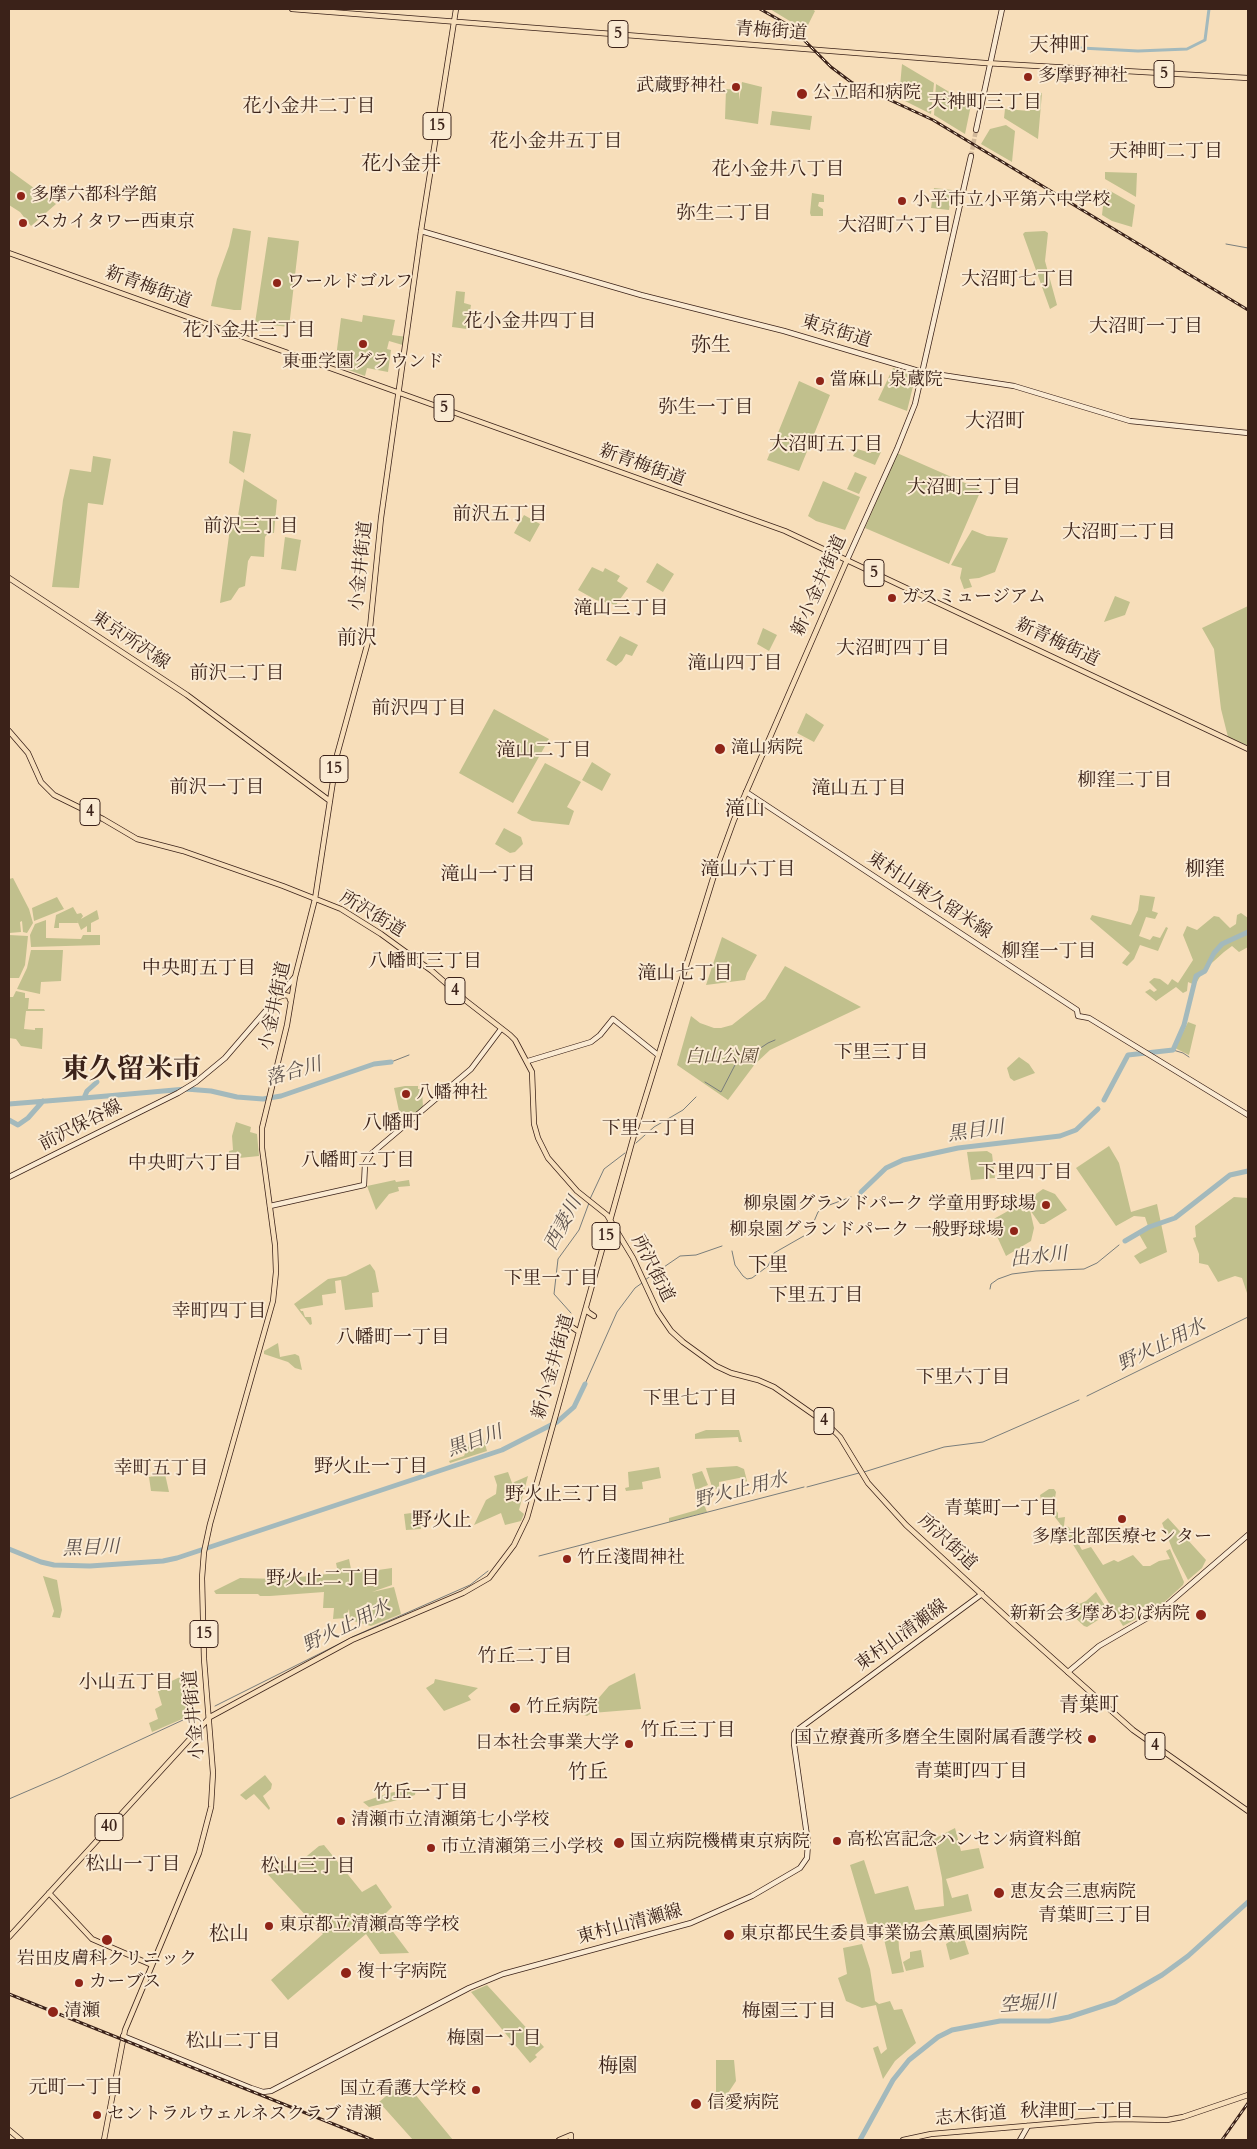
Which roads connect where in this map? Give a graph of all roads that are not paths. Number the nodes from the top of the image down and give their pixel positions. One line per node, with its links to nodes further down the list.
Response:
1 (292, 9): 4 (main road, 青梅街道 / 5)
2 (456, 9): 4 (main road, 小金井街道 / 15)
3 (1002, 9): 5 (main road)
4 (453, 21): 5 (main road, 青梅街道 / 5); 9 (main road, 小金井街道 / 15)
5 (990, 63): 6 (main road, 青梅街道 / 5); 7 (main road)
6 (1248, 78)
7 (976, 130)
8 (971, 156): 11 (main road, 新小金井街道)
9 (421, 231): 11 (main road, 東京街道); 12 (main road, 小金井街道 / 15)
10 (9, 253): 12 (main road, 新青梅街道 / 5)
11 (922, 372): 13 (main road, 東京街道); 14 (main road, 新小金井街道)
12 (399, 393): 14 (main road, 新青梅街道 / 5); 19 (main road, 小金井街道 / 15)
13 (1248, 433)
14 (847, 560): 17 (main road, 新青梅街道 / 5); 18 (main road, 新小金井街道 / 15)
15 (9, 578): 19 (main road, 東京所沢線)
16 (9, 731): 20 (main road, 所沢街道 / 4)
17 (1248, 749)
18 (746, 792): 25 (main road, 新小金井街道 / 15); 27 (main road, 東村山東久留米線)
19 (330, 801): 20 (main road, 小金井街道 / 15)
20 (315, 899): 21 (main road, 小金井街道 / 15); 24 (main road, 所沢街道 / 4)
21 (295, 977): 22 (main road, 前沢保谷線); 23 (main road, 小金井街道 / 15)
22 (279, 997): 23 (main road); 28 (main road, 前沢保谷線)
23 (291, 1004): 29 (main road, 小金井街道 / 15)
24 (501, 1029): 26 (main road, 所沢街道 / 4); 29 (main road)
25 (658, 1055): 26 (main road); 30 (main road, 新小金井街道 / 15)
26 (528, 1061): 30 (main road, 所沢街道 / 4)
27 (1248, 1116)
28 (9, 1177)
29 (270, 1206): 38 (main road, 小金井街道 / 15)
30 (611, 1220): 31 (main road, 新小金井街道 / 15); 36 (main road, 所沢街道 / 4)
31 (586, 1307): 32 (main road); 34 (main road, 新小金井街道 / 15)
32 (594, 1316)
33 (569, 1325): 34 (main road)
34 (579, 1332): 38 (main road, 新小金井街道 / 15)
35 (1248, 1535): 37 (main road)
36 (982, 1594): 37 (main road, 所沢街道 / 4); 43 (main road, 東村山清瀬線)
37 (1068, 1672): 39 (main road, 所沢街道 / 4)
38 (210, 1717): 40 (main road, 新小金井街道 / 40); 42 (main road, 小金井街道 / 15)
39 (1248, 1811)
40 (49, 1893): 41 (main road, 新小金井街道 / 40); 42 (main road)
41 (9, 1938)
42 (152, 1964): 43 (main road, 小金井街道 / 15)
43 (123, 2036): 49 (main road, 小金井街道 / 15)
44 (1248, 2095): 45 (main road, 志木街道)
45 (1028, 2126): 51 (main road, 志木街道); 52 (main road)
46 (9, 2130): 48 (main road)
47 (571, 2137): 50 (main road)
48 (19, 2138)
49 (104, 2140)
50 (560, 2140)
51 (904, 2140)
52 (1020, 2140)

